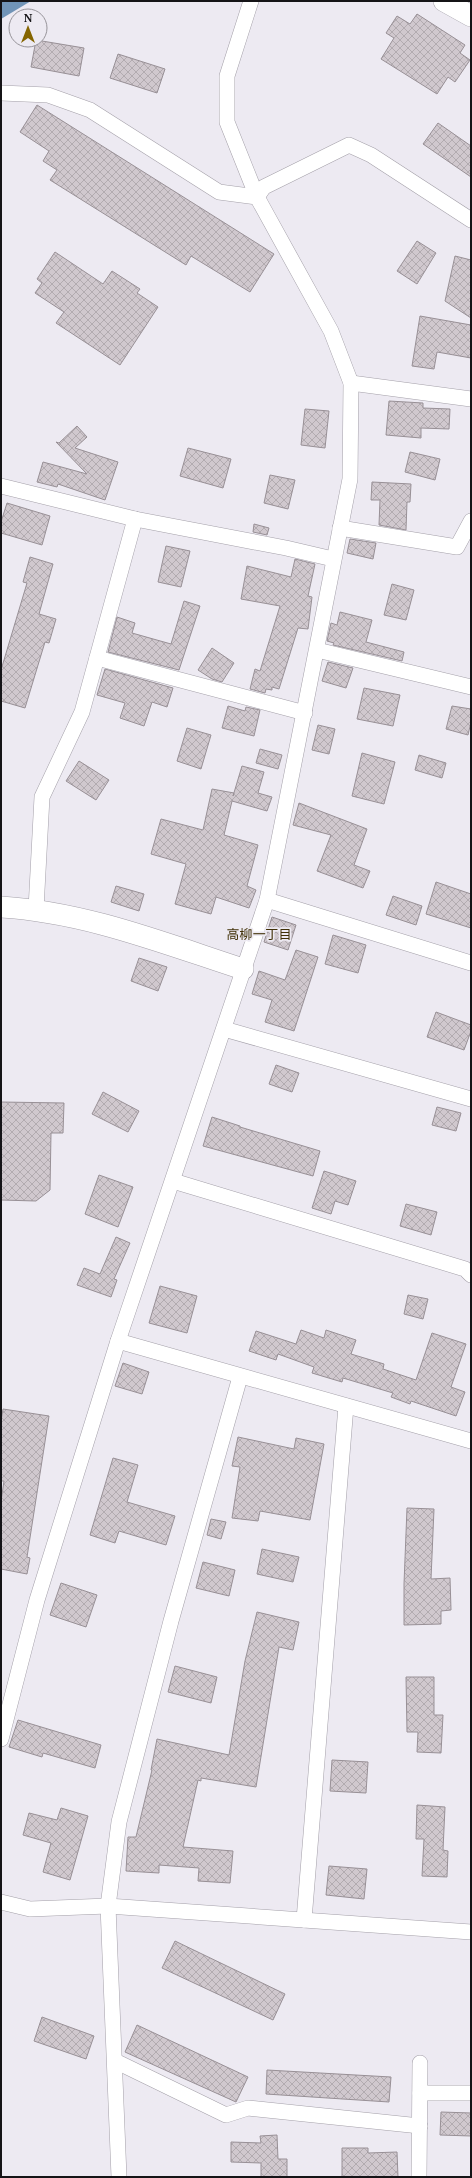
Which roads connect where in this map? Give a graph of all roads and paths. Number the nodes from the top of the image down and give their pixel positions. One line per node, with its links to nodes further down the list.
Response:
1 (251, 1): 5 (street)
2 (444, 1): 3 (street)
3 (471, 16)
4 (1, 93): 5 (street)
5 (257, 197): 6 (street); 7 (street)
6 (471, 220)
7 (351, 383): 8 (street); 12 (street)
8 (471, 399)
9 (1, 486): 10 (street)
10 (135, 519): 13 (street); 15 (street)
11 (471, 520): 12 (street)
12 (340, 528): 13 (street)
13 (333, 559): 14 (street)
14 (317, 650): 16 (street); 17 (street)
15 (97, 658): 17 (street); 20 (street)
16 (471, 687)
17 (304, 713): 18 (street)
18 (267, 900): 21 (street); 22 (street)
19 (1, 907): 20 (street)
20 (36, 909): 22 (street)
21 (471, 963)
22 (243, 969): 23 (street)
23 (224, 1030): 24 (street); 25 (street)
24 (471, 1099)
25 (173, 1181): 26 (street); 27 (street)
26 (471, 1275)
27 (118, 1341): 28 (street); 31 (street)
28 (240, 1377): 29 (street); 33 (street)
29 (346, 1406): 30 (street); 34 (street)
30 (471, 1441)
31 (1, 1739)
32 (1, 1902): 33 (street)
33 (108, 1906): 34 (street); 36 (street)
34 (304, 1920): 35 (street)
35 (471, 1932)
36 (114, 2061): 40 (street); 41 (street)
37 (420, 2063): 39 (street)
38 (471, 2092): 39 (street)
39 (420, 2093): 40 (street)
40 (420, 2126): 42 (street)
41 (119, 2177)
42 (419, 2177)

